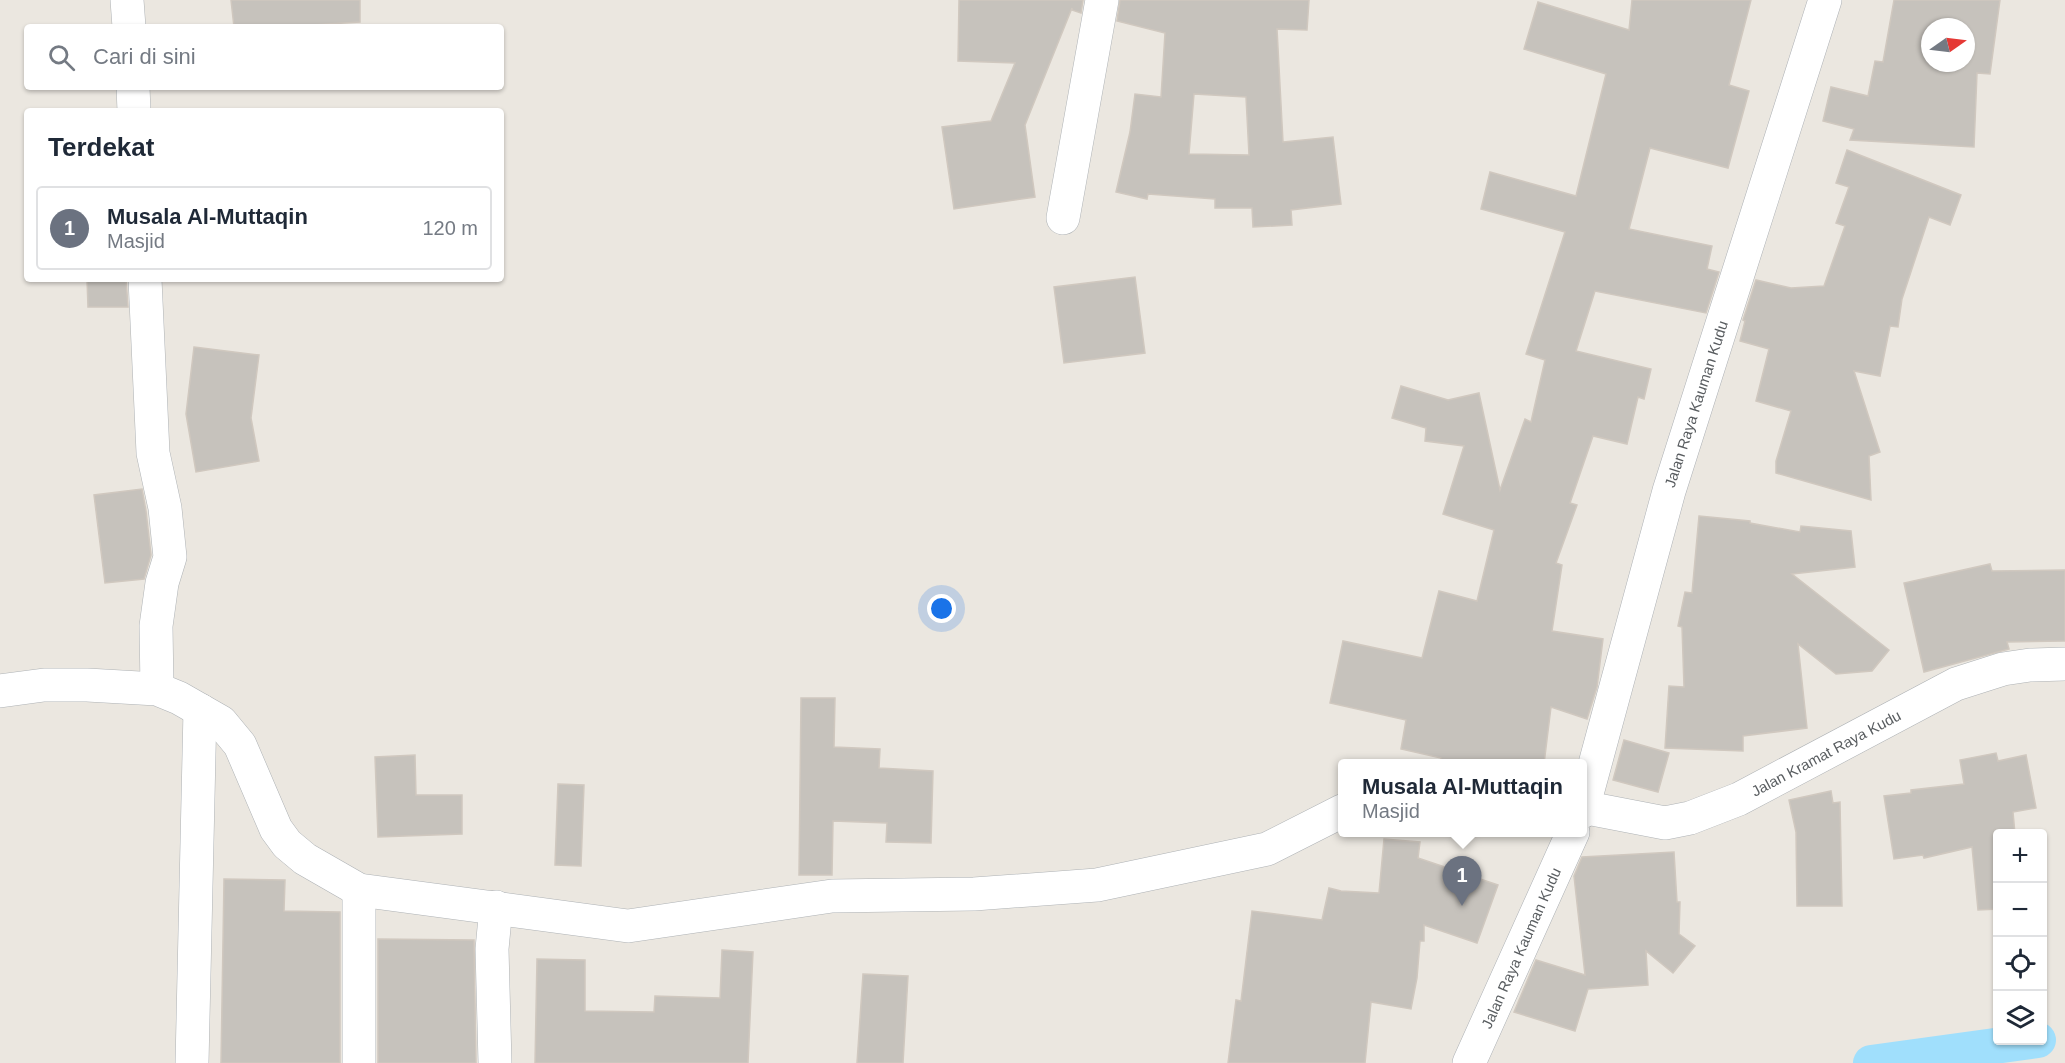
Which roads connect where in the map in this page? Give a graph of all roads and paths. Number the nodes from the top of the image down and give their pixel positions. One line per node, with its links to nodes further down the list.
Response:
1 (127, 0): 4 (street)
2 (1102, 0): 7 (street)
3 (1825, 0): 13 (street, Jalan Raya Kauman Kudu)
4 (129, 24)
5 (133, 90): 6 (street)
6 (134, 108)
7 (1063, 218)
8 (145, 282): 10 (street)
9 (2065, 664): 15 (street, Jalan Kramat Raya Kudu)
10 (157, 689): 11 (street); 12 (street)
11 (0, 691)
12 (200, 710): 17 (street); 19 (street)
13 (1587, 790)
14 (1338, 813): 18 (street)
15 (1587, 816)
16 (1570, 837): 22 (street, Jalan Raya Kauman Kudu)
17 (359, 890): 18 (street); 20 (street)
18 (496, 908): 21 (street)
19 (192, 1063)
20 (359, 1063)
21 (495, 1063)
22 (1469, 1063)

